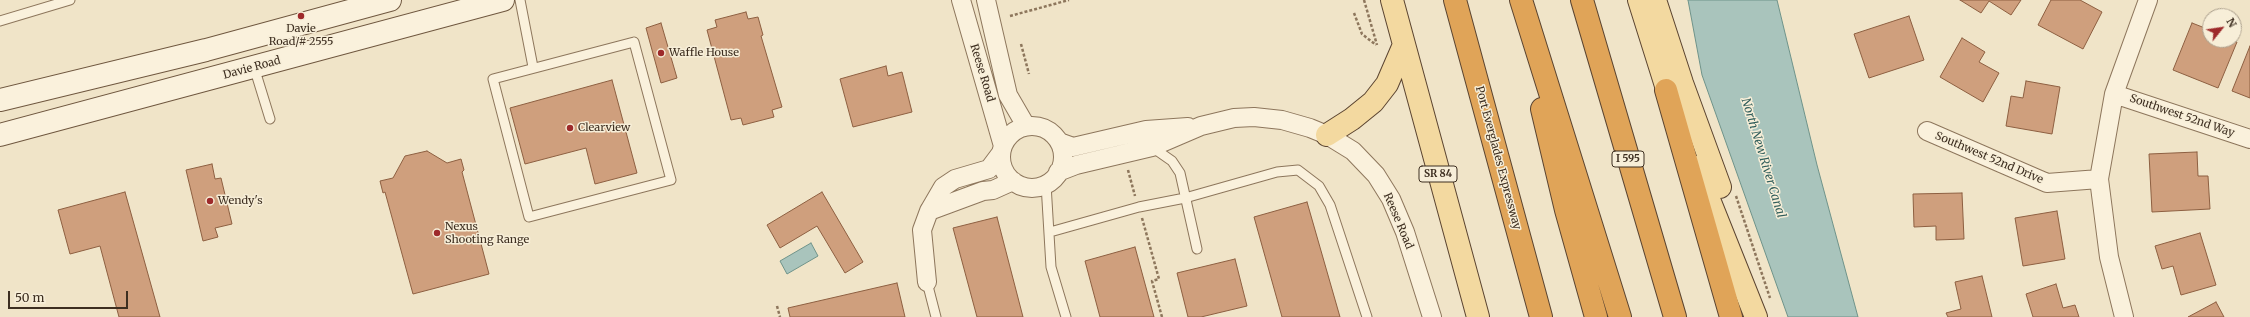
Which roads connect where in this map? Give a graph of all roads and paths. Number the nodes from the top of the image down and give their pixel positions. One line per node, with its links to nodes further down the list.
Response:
1 (70, 0): 19 (lane)
2 (390, 0): 27 (main road)
3 (503, 0): 22 (main road, Davie Road)
4 (520, 0): 23 (lane)
5 (961, 0): 38 (street, Reese Road)
6 (986, 0): 30 (street, Reese Road)
7 (1069, 0): 18 (path)
8 (1364, 0): 17 (path)
9 (1392, 0): 21 (main road, SR 84)
10 (1455, 0): 57 (highway, Port Everglades Expressway)
11 (1515, 0): 58 (highway)
12 (1522, 0): 59 (highway)
13 (1582, 0): 60 (highway, I 595)
14 (1639, 0): 25 (main road)
15 (1655, 0): 62 (main road)
16 (2148, 0): 26 (street)
17 (1354, 13)
18 (1010, 16)
19 (0, 21)
20 (1021, 44): 24 (path)
21 (1403, 47): 34 (main road); 56 (main road, SR 84)
22 (254, 67): 29 (lane); 33 (main road, Davie Road)
23 (533, 67): 23 (lane)
24 (1029, 74)
25 (1666, 90): 61 (highway); 62 (main road)
26 (2114, 94): 35 (street, Southwest 52nd Way); 41 (street)
27 (0, 100)
28 (0, 110): 33 (main road)
29 (270, 119)
30 (1026, 126): 36 (street); 38 (street)
31 (1201, 126): 34 (street, Reese Road); 36 (street, Reese Road); 37 (street, Reese Road)
32 (1927, 131): 41 (street, Southwest 52nd Drive)
33 (3, 134)
34 (1327, 135): 55 (street, Reese Road)
35 (2250, 139)
36 (1059, 142): 40 (street)
37 (1152, 147): 39 (street, Reese Road); 43 (lane)
38 (1002, 149): 42 (street); 45 (street)
39 (1124, 154): 40 (street, Reese Road); 44 (path)
40 (1052, 178): 42 (street); 46 (lane)
41 (2099, 178): 63 (street)
42 (1013, 181): 45 (street)
43 (1185, 198): 44 (lane); 47 (lane); 54 (lane)
44 (1138, 207): 46 (lane); 53 (path)
45 (929, 211): 48 (street)
46 (1050, 232): 52 (lane)
47 (1197, 249)
48 (927, 282): 51 (lane)
49 (777, 306): 50 (path)
50 (780, 317)
51 (936, 317)
52 (1066, 317)
53 (1162, 317)
54 (1367, 317)
55 (1432, 317)
56 (1478, 317)
57 (1541, 317)
58 (1596, 317)
59 (1620, 317)
60 (1675, 317)
61 (1732, 317)
62 (1757, 317)
63 (2124, 317)

